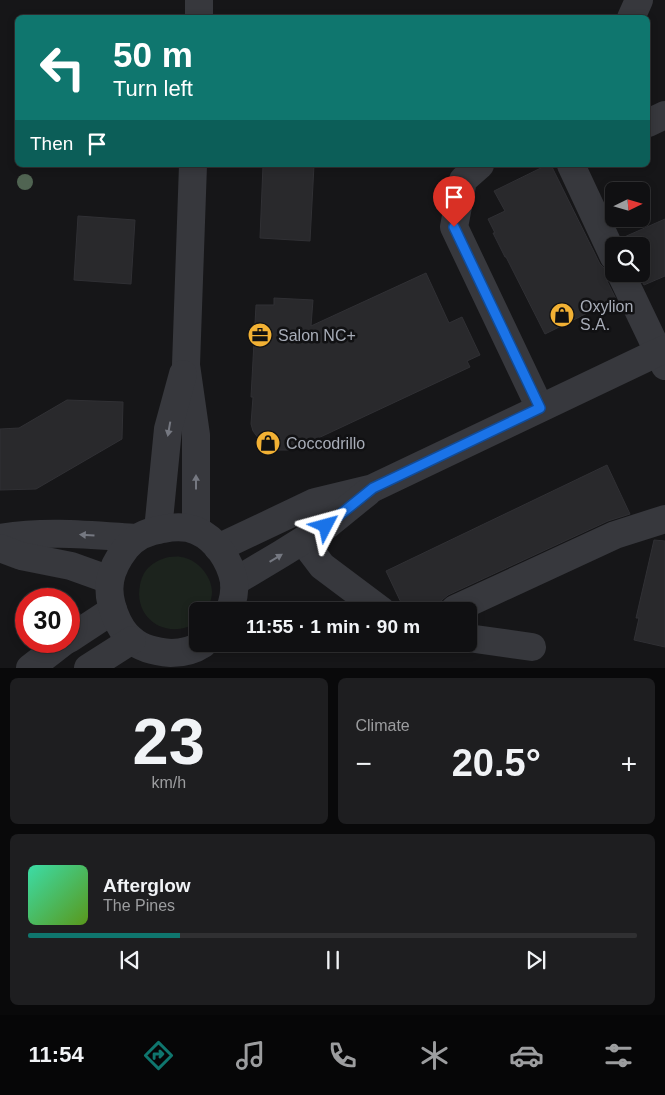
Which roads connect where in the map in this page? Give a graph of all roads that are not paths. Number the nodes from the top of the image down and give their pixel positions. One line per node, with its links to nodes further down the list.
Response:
1 (199, 0): 3 (street)
2 (639, 0): 4 (street)
3 (198, 15)
4 (632, 15)
5 (665, 114): 6 (street)
6 (650, 121)
7 (193, 167): 13 (street)
8 (478, 167): 14 (street)
9 (572, 167): 10 (street)
10 (605, 238)
11 (626, 282): 12 (street)
12 (663, 356): 14 (street)
13 (186, 365): 17 (street, one-way to 13); 18 (street, one-way to 18)
14 (540, 408): 15 (street)
15 (373, 488): 20 (street); 22 (street)
16 (665, 520): 27 (street)
17 (196, 530): 18 (street); 22 (street)
18 (147, 534): 19 (street, one-way to 19); 23 (street)
19 (0, 538)
20 (303, 541): 24 (street, one-way to 20); 26 (street)
21 (0, 548): 23 (street)
22 (218, 548): 24 (street)
23 (110, 580): 28 (street)
24 (234, 582): 25 (street)
25 (233, 602)
26 (370, 602)
27 (470, 602)
28 (113, 610): 29 (street); 31 (street)
29 (80, 631)
30 (477, 639): 32 (street)
31 (132, 640): 36 (street); 38 (street)
32 (532, 647)
33 (189, 650): 36 (street)
34 (209, 652): 39 (street)
35 (49, 653): 37 (street)
36 (162, 660)
37 (30, 668)
38 (88, 668)
39 (204, 668)

